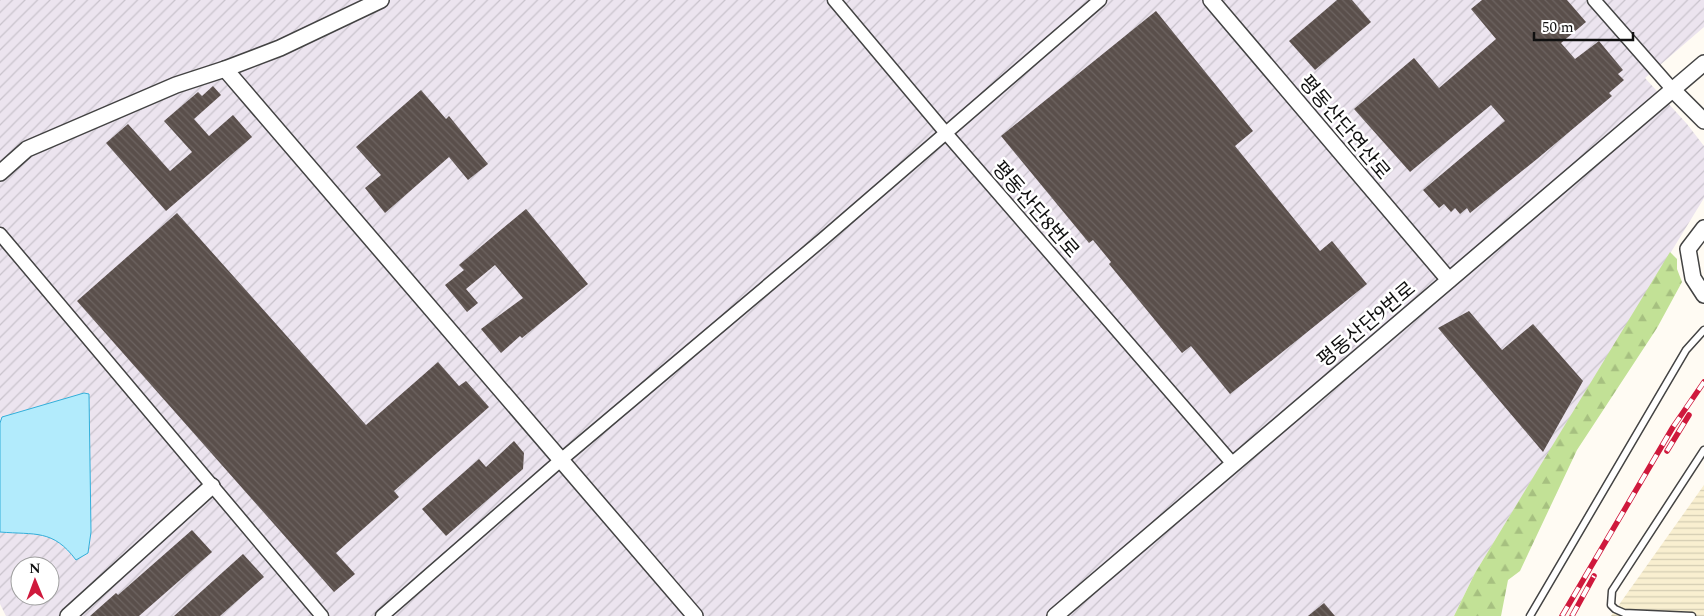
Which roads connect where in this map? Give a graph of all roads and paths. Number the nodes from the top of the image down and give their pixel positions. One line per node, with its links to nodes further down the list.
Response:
1 (381, 0): 7 (street)
2 (834, 0): 10 (street, 평동산단8번로)
3 (1100, 0): 10 (street)
4 (1211, 0): 14 (street, 평동산단연산로)
5 (1594, 0): 8 (street)
6 (1704, 63): 8 (street, 평동산단9번로)
7 (226, 69): 11 (street); 18 (street)
8 (1673, 90): 9 (street); 14 (street, 평동산단9번로)
9 (1704, 121)
10 (945, 132): 18 (street); 19 (street, 평동산단8번로)
11 (0, 173)
12 (1704, 228): 15 (street)
13 (0, 234): 20 (street)
14 (1449, 280): 19 (street, 평동산단9번로)
15 (1704, 295)
16 (1704, 330): 26 (lane)
17 (1704, 450): 27 (lane)
18 (562, 459): 23 (street); 24 (street)
19 (1232, 464): 25 (street, 평동산단9번로)
20 (212, 486): 21 (street); 22 (street)
21 (68, 616)
22 (322, 616)
23 (382, 616)
24 (696, 616)
25 (1055, 616)
26 (1530, 616)
27 (1692, 616)

